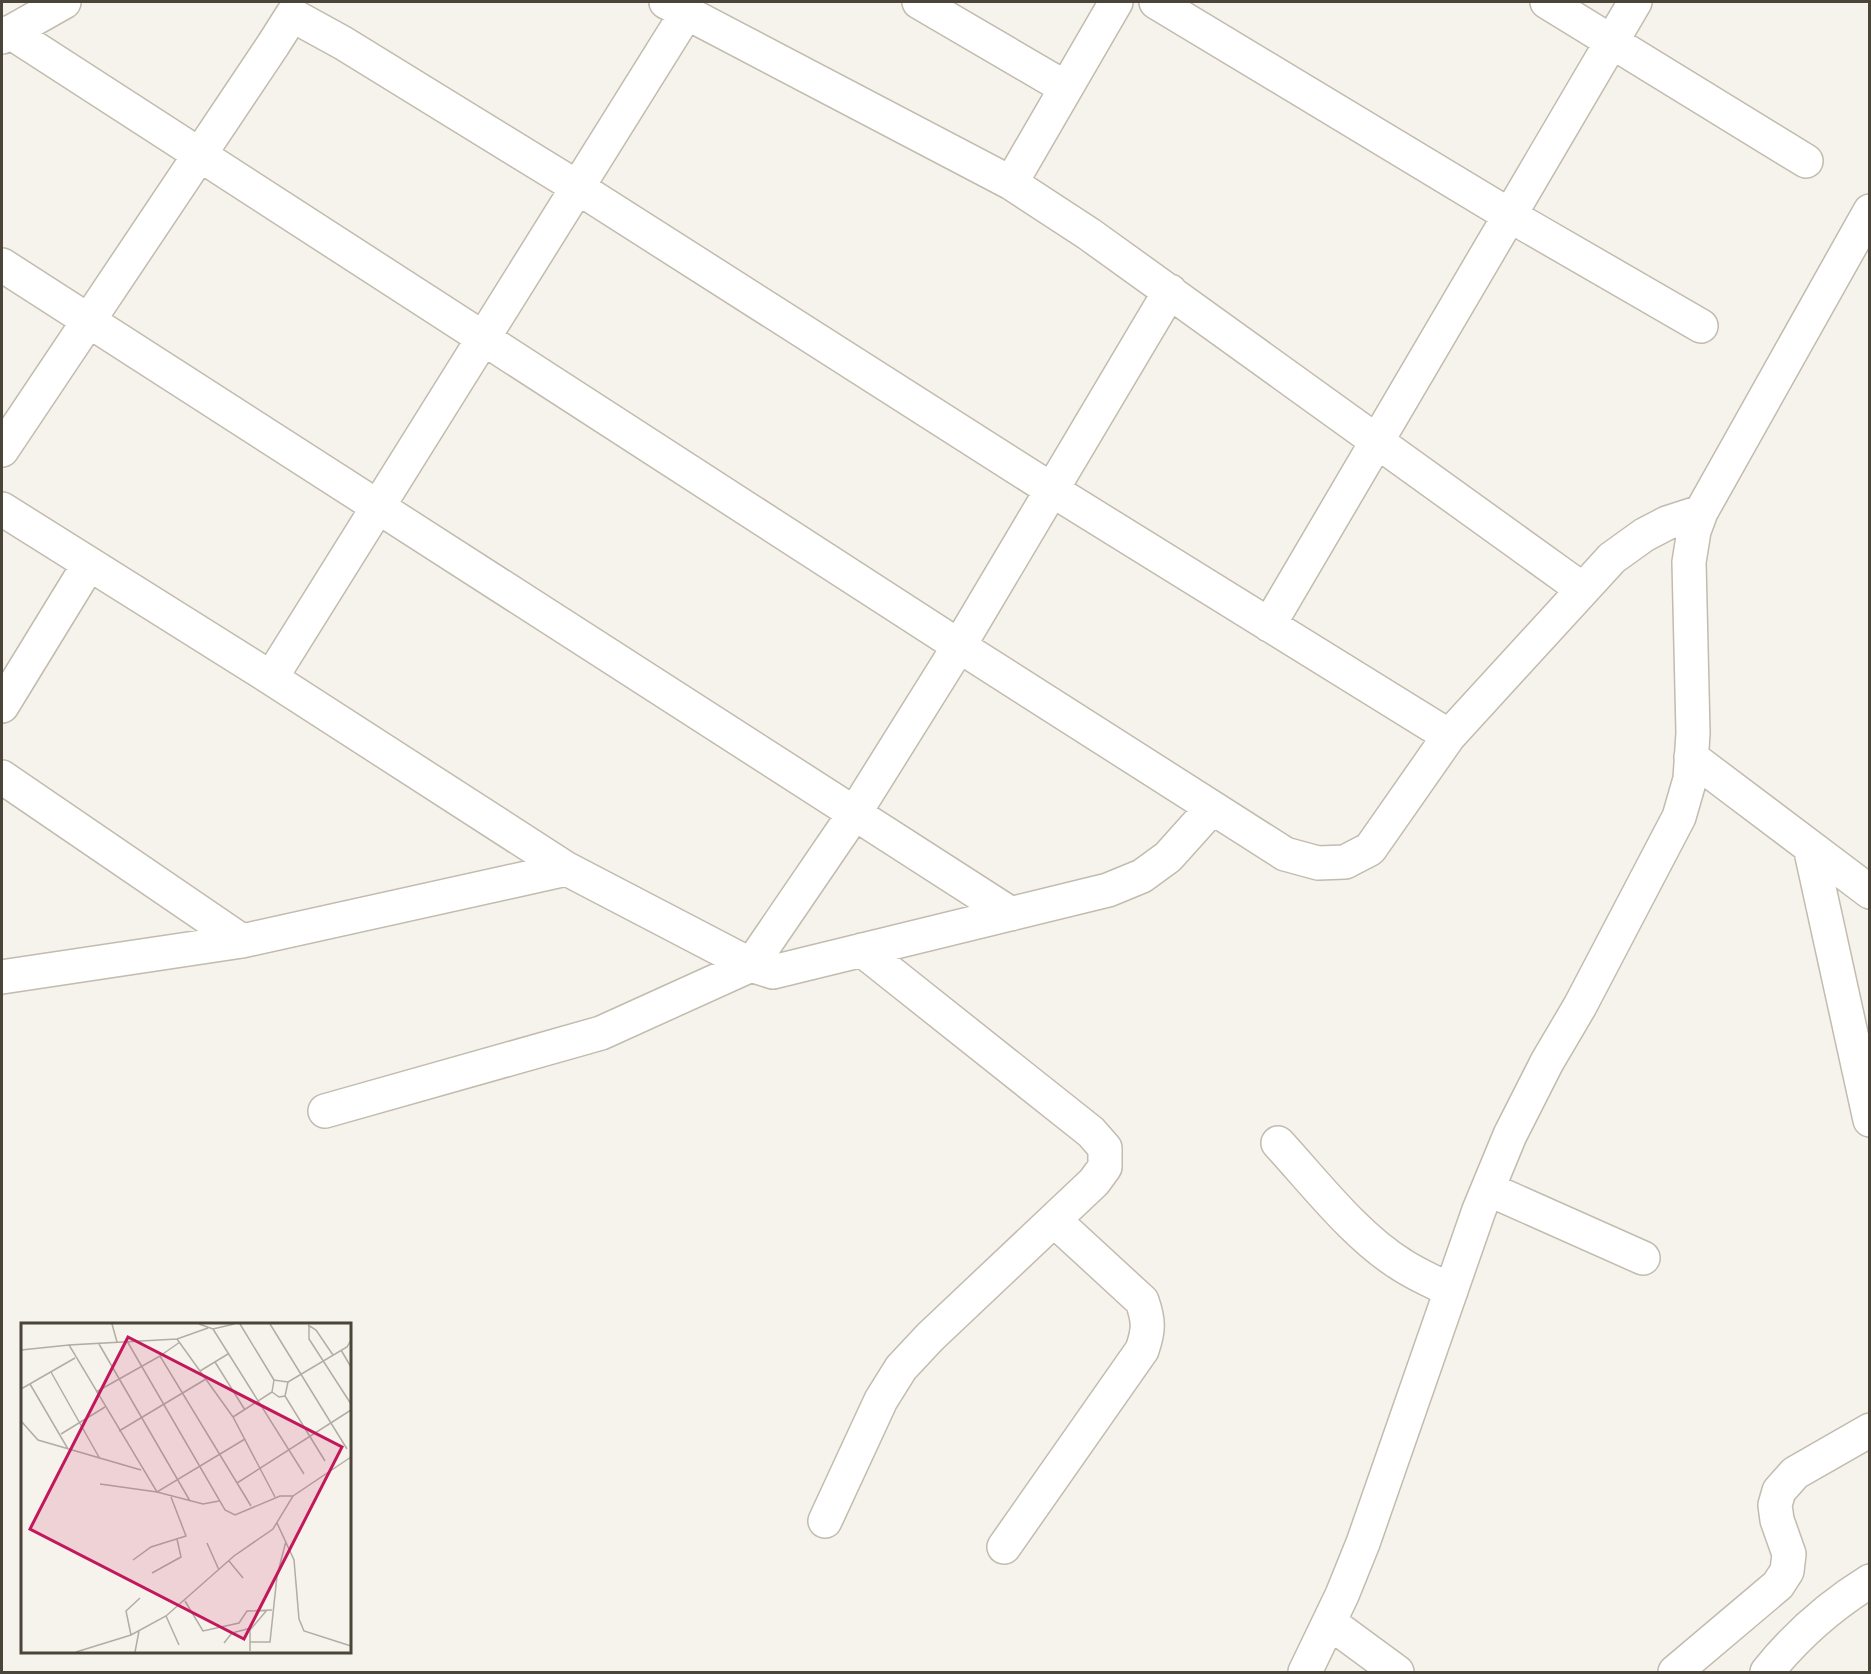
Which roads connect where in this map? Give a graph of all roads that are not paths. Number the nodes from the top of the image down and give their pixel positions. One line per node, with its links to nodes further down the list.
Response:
1 (64, 2): 9 (street)
2 (919, 2): 11 (street)
3 (1116, 2): 11 (street)
4 (1156, 2): 17 (street)
5 (1547, 2): 10 (street)
6 (1635, 2): 10 (street)
7 (676, 7): 14 (street); 15 (street)
8 (295, 8): 12 (street); 15 (street)
9 (6, 35): 12 (street)
10 (1611, 41): 13 (street); 17 (street)
11 (1066, 88): 14 (street)
12 (199, 154): 20 (street); 22 (street)
13 (1806, 161)
14 (1011, 183): 19 (street)
15 (577, 187): 22 (street); 25 (street)
16 (1869, 211): 28 (street)
17 (1509, 215): 21 (street); 23 (street)
18 (2, 265): 20 (street)
19 (1170, 291): 23 (street); 25 (street)
20 (87, 321): 24 (street); 26 (street)
21 (1701, 326)
22 (483, 338): 26 (street); 32 (street)
23 (1377, 441): 30 (street); 31 (street)
24 (2, 450)
25 (1052, 490): 31 (street); 32 (street)
26 (377, 507): 33 (street); 39 (street)
27 (2, 509): 29 (street)
28 (1701, 512): 30 (street); 36 (street)
29 (89, 564): 33 (street); 34 (street)
30 (1582, 589): 35 (street)
31 (1269, 625): 35 (street)
32 (959, 646): 38 (street); 39 (street)
33 (271, 678): 41 (street)
34 (2, 706)
35 (1449, 736): 38 (street)
36 (1691, 757): 40 (street); 51 (street)
37 (2, 777): 44 (street)
38 (1212, 808): 43 (street)
39 (854, 814): 43 (street); 46 (street)
40 (1810, 847): 42 (street); 49 (street)
41 (567, 869): 44 (street); 46 (street)
42 (1869, 892)
43 (1011, 914): 45 (street)
44 (242, 941): 47 (street)
45 (862, 951): 46 (street); 52 (street)
46 (751, 965): 48 (street)
47 (2, 977)
48 (324, 1110)
49 (1869, 1120)
50 (1278, 1143): 54 (street)
51 (1488, 1189): 53 (street); 54 (street)
52 (1054, 1220): 56 (street); 57 (street)
53 (1643, 1258)
54 (1451, 1291): 59 (street)
55 (1869, 1430): 62 (street)
56 (825, 1521)
57 (1004, 1547)
58 (1869, 1581): 63 (street)
59 (1329, 1622): 60 (street); 61 (street)
60 (1305, 1672)
61 (1396, 1672)
62 (1675, 1672)
63 (1767, 1672)

